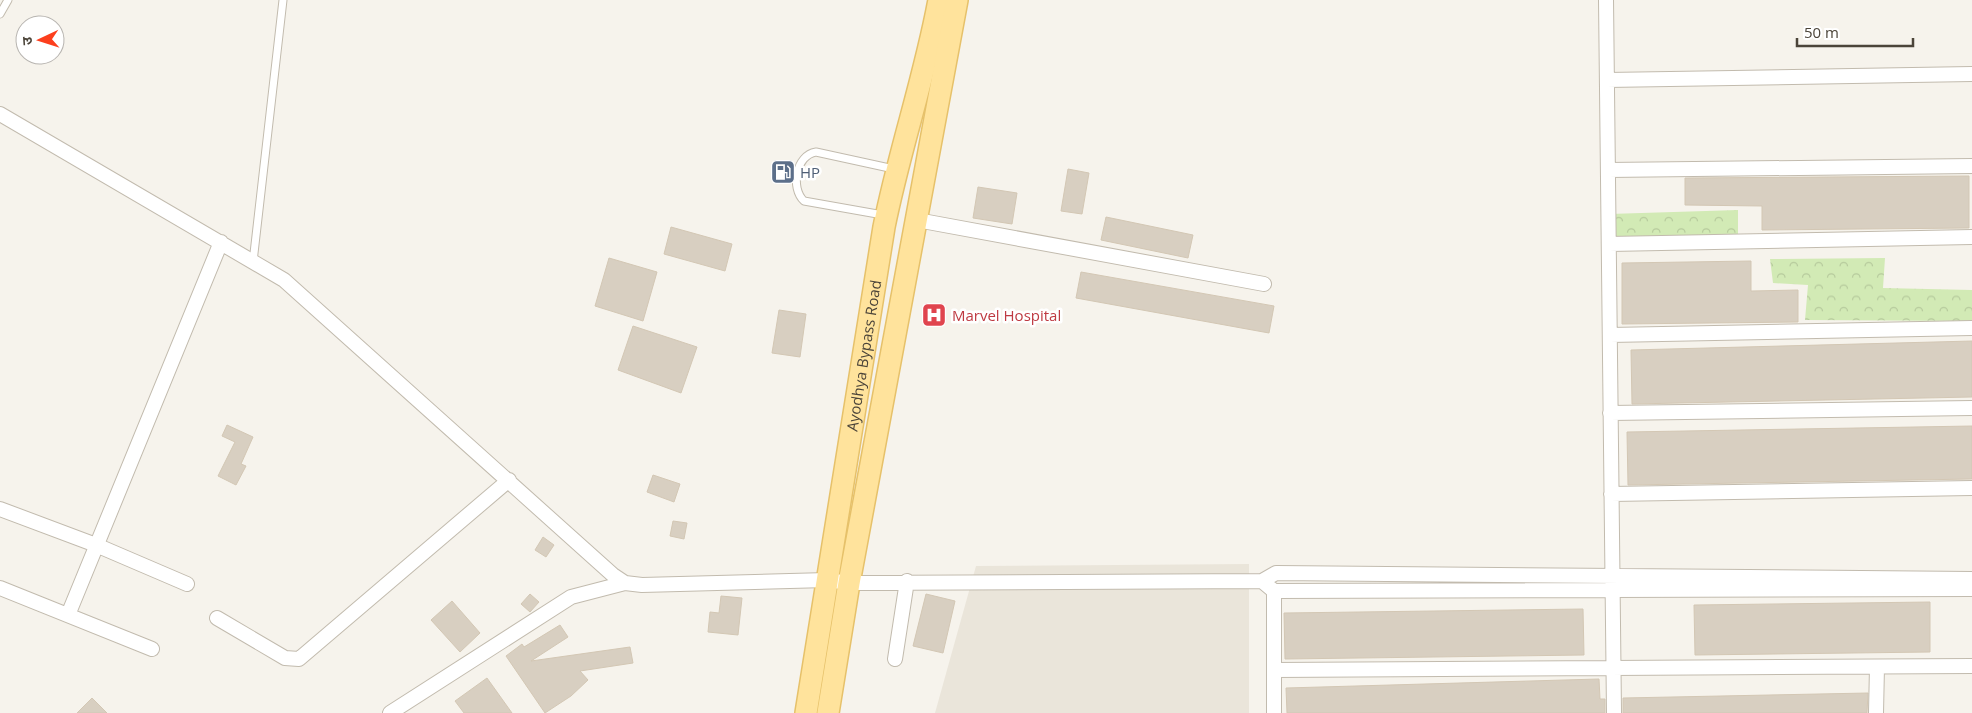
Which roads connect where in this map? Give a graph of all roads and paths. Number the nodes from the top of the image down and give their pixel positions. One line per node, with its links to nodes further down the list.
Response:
1 (8, 0): 6 (lane)
2 (283, 0): 19 (lane)
3 (939, 0): 11 (main road, Ayodhya Bypass Road)
4 (957, 0): 13 (main road, Ayodhya Bypass Road)
5 (1606, 0): 8 (street)
6 (0, 14)
7 (1972, 74): 8 (street)
8 (1607, 80): 12 (street)
9 (0, 114): 17 (street)
10 (1972, 166): 12 (street)
11 (895, 169): 13 (main road); 14 (main road, Ayodhya Bypass Road); 14 (lane)
12 (1608, 170): 18 (street)
13 (925, 175): 15 (main road, Ayodhya Bypass Road)
14 (886, 215): 15 (main road); 31 (main road, Ayodhya Bypass Road)
15 (917, 220): 20 (street); 36 (main road, Ayodhya Bypass Road)
16 (1972, 237): 18 (street)
17 (221, 242): 19 (street); 29 (street)
18 (1609, 244): 22 (street)
19 (253, 262): 25 (street)
20 (1264, 284)
21 (1972, 328): 22 (street)
22 (1610, 335): 24 (street)
23 (1972, 408): 24 (street)
24 (1610, 413): 27 (street)
25 (509, 480): 35 (street); 42 (street)
26 (1972, 488): 27 (street)
27 (1612, 494): 34 (street)
28 (0, 510): 29 (street)
29 (96, 545): 37 (street); 41 (street)
30 (1972, 579): 34 (street)
31 (827, 580): 35 (street); 36 (street); 50 (main road, Ayodhya Bypass Road)
32 (907, 581): 33 (street); 36 (street); 44 (street)
33 (1262, 581): 34 (street); 40 (street)
34 (1613, 582): 39 (street); 40 (street); 47 (street)
35 (626, 583): 49 (street)
36 (849, 583): 51 (main road, Ayodhya Bypass Road)
37 (187, 584)
38 (0, 588): 41 (street)
39 (1972, 589)
40 (1274, 591): 48 (street)
41 (68, 615): 43 (street)
42 (217, 618)
43 (152, 649)
44 (895, 659)
45 (1972, 666): 46 (street)
46 (1877, 667): 47 (street); 54 (street)
47 (1613, 668): 48 (street); 53 (street)
48 (1274, 670): 52 (street)
49 (390, 713)
50 (806, 713)
51 (828, 713)
52 (1274, 713)
53 (1614, 713)
54 (1876, 713)

